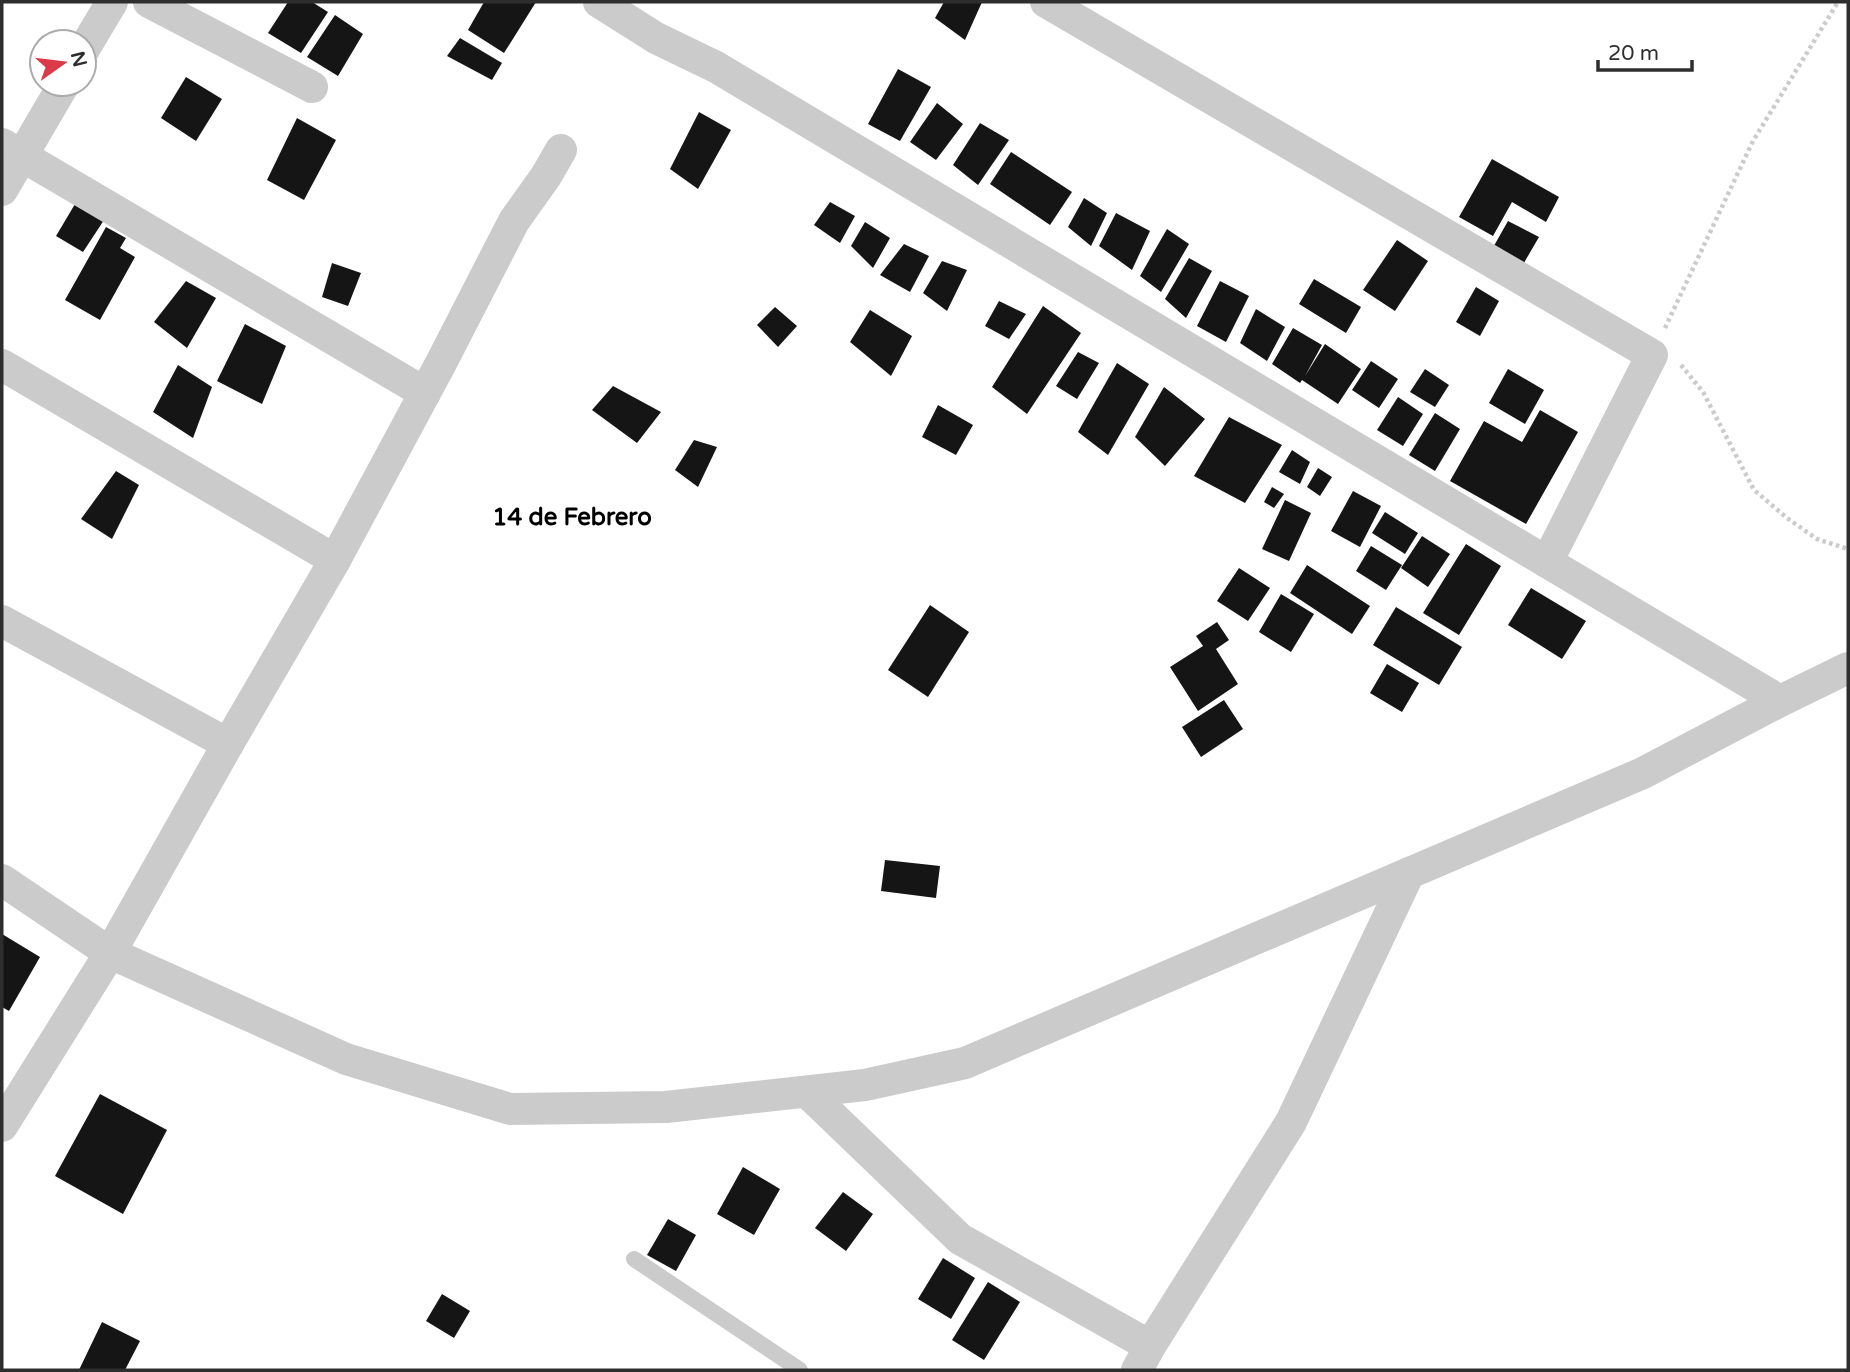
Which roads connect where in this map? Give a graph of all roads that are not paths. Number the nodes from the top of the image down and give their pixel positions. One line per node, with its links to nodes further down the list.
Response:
1 (112, 2): 5 (street)
2 (149, 2): 6 (street)
3 (599, 2): 14 (street)
4 (1046, 2): 14 (street)
5 (97, 28)
6 (312, 87)
7 (53, 98): 8 (street)
8 (12, 150): 10 (street); 12 (street)
9 (561, 150): 12 (street)
10 (2, 190)
11 (2, 365): 13 (street)
12 (425, 393): 13 (street)
13 (335, 560): 18 (street)
14 (1547, 562): 17 (street)
15 (2, 621): 18 (street)
16 (1848, 668): 17 (street)
17 (1780, 701): 19 (street)
18 (228, 744): 21 (street)
19 (1409, 873): 22 (street); 25 (street)
20 (2, 880): 21 (street)
21 (110, 953): 22 (street); 23 (street)
22 (807, 1091): 25 (street)
23 (2, 1126)
24 (634, 1259): 26 (lane)
25 (1144, 1358)
26 (800, 1370)

